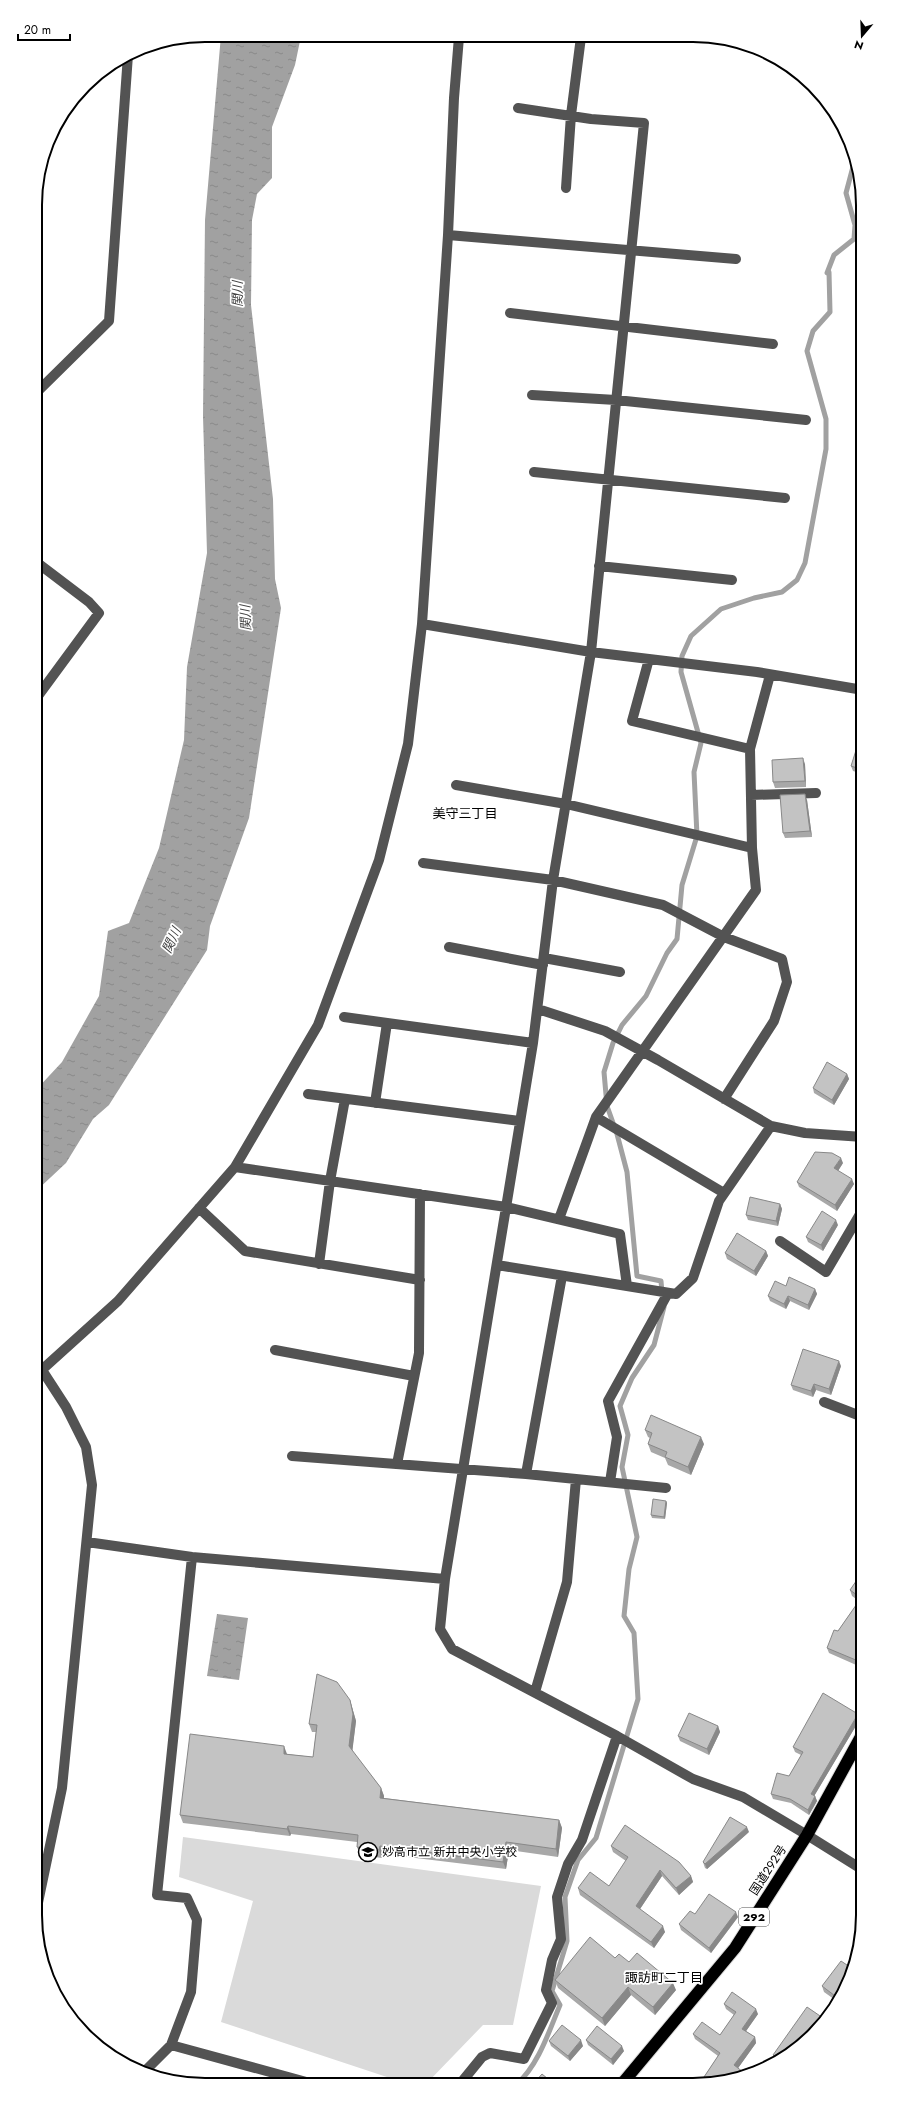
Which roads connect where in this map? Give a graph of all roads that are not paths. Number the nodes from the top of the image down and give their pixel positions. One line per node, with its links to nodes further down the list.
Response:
1 (460, 42): 7 (street)
2 (580, 42): 5 (street)
3 (128, 62): 13 (street)
4 (518, 108): 5 (street)
5 (571, 115): 6 (street); 8 (street)
6 (566, 188)
7 (448, 235): 8 (street); 23 (street)
8 (631, 250): 9 (street); 11 (street)
9 (736, 260)
10 (510, 313): 11 (street)
11 (624, 325): 12 (street); 15 (street)
12 (773, 344)
13 (42, 387)
14 (532, 395): 15 (street)
15 (616, 400): 16 (street); 18 (street)
16 (806, 420)
17 (534, 472): 18 (street)
18 (608, 480): 19 (street); 21 (street)
19 (785, 498)
20 (42, 566): 28 (street)
21 (599, 566): 22 (street); 24 (street)
22 (732, 580)
23 (422, 624): 24 (street); 54 (street)
24 (590, 652): 25 (street); 33 (street)
25 (649, 659): 26 (street); 29 (street)
26 (770, 675): 27 (street); 29 (street)
27 (856, 689)
28 (42, 690)
29 (750, 749): 32 (street)
30 (456, 785): 33 (street)
31 (816, 793): 32 (street)
32 (751, 795): 34 (street)
33 (566, 804): 34 (street); 36 (street)
34 (752, 848): 37 (street)
35 (423, 863): 36 (street)
36 (553, 880): 37 (street); 39 (street)
37 (724, 937): 45 (street); 48 (street)
38 (449, 947): 39 (street)
39 (543, 961): 40 (street); 41 (street)
40 (620, 972)
41 (538, 1009): 44 (street); 45 (street)
42 (344, 1017): 43 (street)
43 (387, 1023): 44 (street); 49 (street)
44 (533, 1043): 51 (street)
45 (642, 1051): 48 (street); 50 (street)
46 (308, 1094): 47 (street)
47 (345, 1099): 49 (street); 55 (street)
48 (724, 1099): 52 (street)
49 (375, 1103): 51 (street)
50 (596, 1117): 56 (street); 60 (street)
51 (520, 1121): 58 (street)
52 (771, 1126): 53 (street); 56 (street)
53 (856, 1137)
54 (235, 1167): 55 (street); 59 (street)
55 (330, 1181): 57 (street); 63 (street)
56 (724, 1193): 68 (street)
57 (420, 1194): 58 (street); 66 (street)
58 (506, 1207): 60 (street); 64 (street)
59 (199, 1208): 63 (street); 70 (street)
60 (559, 1219): 67 (street)
61 (856, 1221): 62 (street)
62 (780, 1241)
63 (318, 1264): 66 (street)
64 (497, 1265): 65 (street); 77 (street)
65 (562, 1276): 67 (street); 78 (street)
66 (420, 1280): 71 (street)
67 (627, 1286): 68 (street)
68 (668, 1293): 80 (street)
69 (275, 1350): 71 (street)
70 (42, 1370)
71 (414, 1376): 76 (street)
72 (42, 1377): 82 (street)
73 (824, 1402): 74 (street)
74 (856, 1414)
75 (292, 1456): 76 (street)
76 (397, 1464): 77 (street)
77 (463, 1469): 78 (street); 84 (street)
78 (526, 1474): 79 (street)
79 (576, 1479): 80 (street); 85 (street)
80 (610, 1482): 81 (street)
81 (666, 1488)
82 (87, 1542): 83 (street); 90 (street)
83 (192, 1557): 84 (street); 91 (street)
84 (445, 1579): 85 (street)
85 (535, 1692): 86 (street)
86 (617, 1736): 88 (street); 94 (street)
87 (856, 1746): 88 (highway, 国道292号 / 292)
88 (807, 1835): 89 (street); 95 (highway, 国道292号 / 292)
89 (856, 1866)
90 (42, 1884)
91 (171, 2045): 92 (street); 93 (street)
92 (148, 2068)
93 (292, 2078)
94 (465, 2078)
95 (627, 2078)

